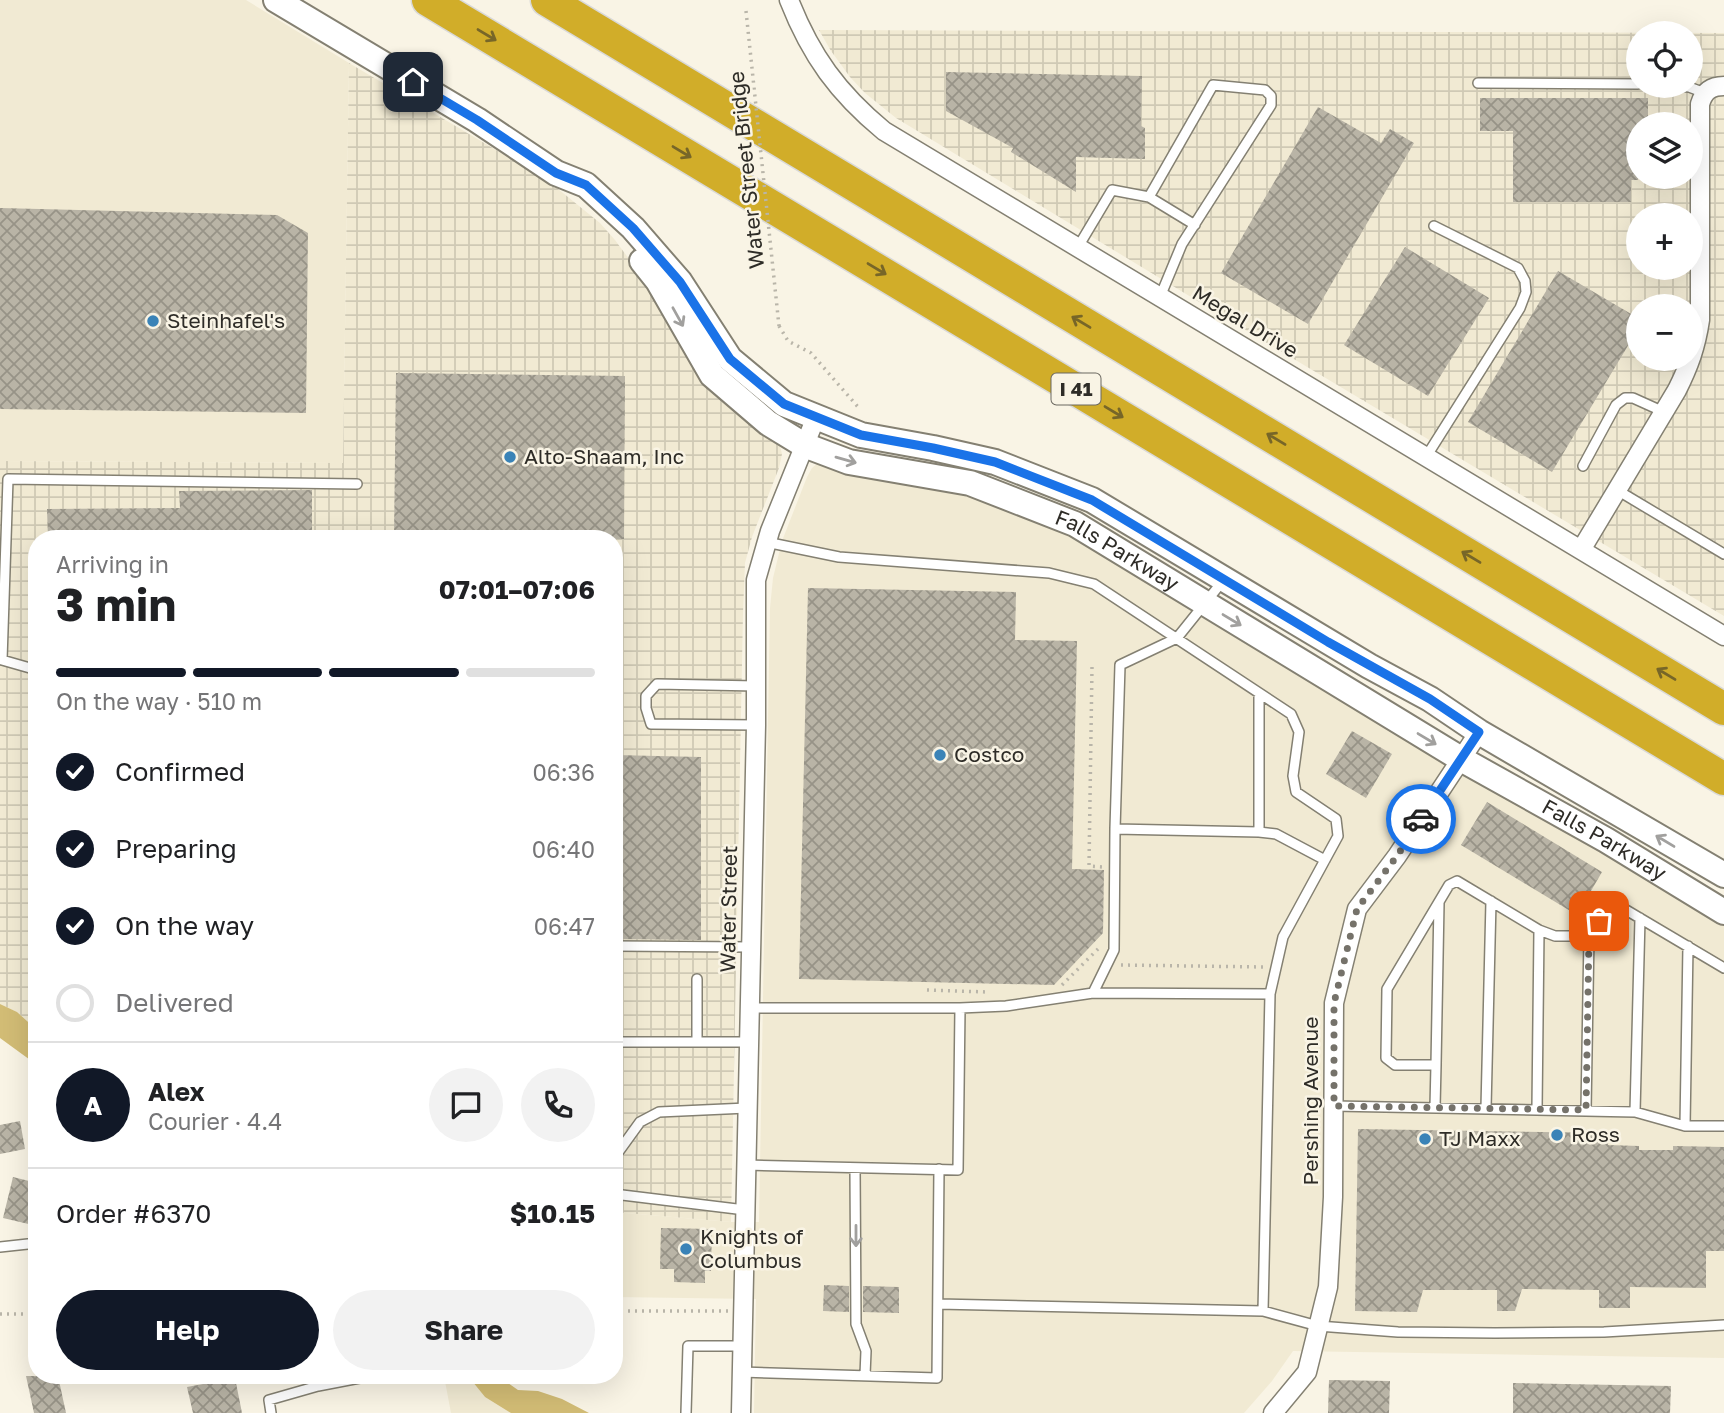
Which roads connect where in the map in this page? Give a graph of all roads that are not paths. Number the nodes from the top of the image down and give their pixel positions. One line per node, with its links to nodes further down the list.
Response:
1 (276, 0): 9 (street, Falls Parkway)
2 (428, 0): 36 (highway, I 41, one-way to 36)
3 (547, 0): 32 (highway, one-way to 3)
4 (789, 0): 13 (street, Megal Drive)
5 (1478, 83): 6 (lane)
6 (1626, 84)
7 (1724, 86): 8 (street)
8 (1705, 93): 15 (street)
9 (556, 173): 16 (street, Falls Parkway); 17 (street, Falls Parkway, one-way to 17)
10 (1149, 197): 11 (lane); 11 (lane); 13 (lane)
11 (1195, 225): 14 (lane)
12 (1434, 226): 18 (lane)
13 (1078, 247): 14 (street, Megal Drive)
14 (1160, 297): 18 (street, Megal Drive)
15 (1664, 412): 19 (lane); 21 (street)
16 (816, 417): 17 (street, Water Street); 25 (street, Falls Parkway)
17 (804, 445): 22 (street, Water Street); 26 (street, Falls Parkway, one-way to 26)
18 (1426, 457): 23 (street, Megal Drive)
19 (1583, 466)
20 (357, 484): 29 (lane)
21 (1617, 490): 23 (street); 24 (lane)
22 (766, 542): 28 (lane); 30 (street, Water Street)
23 (1581, 550): 27 (street, Megal Drive)
24 (1724, 554)
25 (1223, 580): 26 (lane); 34 (street, Falls Parkway)
26 (1205, 603): 28 (lane); 35 (street, Falls Parkway, one-way to 35)
27 (1724, 636)
28 (1177, 638): 31 (lane); 37 (lane)
29 (28, 667)
30 (756, 686): 33 (street, Water Street); 33 (lane)
31 (1259, 693): 38 (lane); 39 (lane)
32 (1724, 709)
33 (756, 724): 49 (street, Water Street)
34 (1479, 732): 35 (street, Pershing Avenue); 40 (street, Falls Parkway, one-way to 34)
35 (1461, 759): 43 (street, Falls Parkway); 60 (street, Pershing Avenue)
36 (1724, 779)
37 (1115, 829): 38 (lane); 52 (lane)
38 (1259, 832): 39 (lane)
39 (1325, 860): 53 (lane)
40 (1724, 875)
41 (1439, 901): 42 (lane); 59 (lane); 59 (lane)
42 (1491, 901): 45 (lane); 63 (lane)
43 (1724, 912)
44 (1640, 918): 46 (lane); 48 (lane); 66 (lane)
45 (1539, 930): 46 (lane); 64 (lane)
46 (1589, 936): 65 (lane)
47 (623, 946): 49 (lane)
48 (1688, 946): 50 (lane); 67 (lane)
49 (751, 947): 54 (street, Water Street)
50 (1724, 968)
51 (697, 979): 57 (lane)
52 (1093, 993): 53 (lane); 55 (lane)
53 (1270, 994): 78 (lane)
54 (750, 1008): 55 (lane); 58 (street, Water Street)
55 (960, 1008): 72 (lane)
56 (623, 1042): 57 (lane)
57 (697, 1042): 58 (lane)
58 (749, 1042): 62 (street, Water Street)
59 (1436, 1065): 61 (lane)
60 (1334, 1106): 61 (lane); 80 (street, Pershing Avenue)
61 (1435, 1107): 63 (lane)
62 (747, 1108): 69 (lane); 70 (street, Water Street)
63 (1486, 1108): 64 (lane)
64 (1536, 1109): 65 (lane)
65 (1586, 1110): 66 (lane)
66 (1635, 1112): 67 (lane)
67 (1685, 1126): 68 (lane)
68 (1724, 1126)
69 (623, 1146)
70 (746, 1165): 71 (lane); 74 (street, Water Street)
71 (855, 1168): 72 (lane); 83 (lane, one-way to 83)
72 (939, 1170): 77 (lane)
73 (623, 1195): 74 (lane)
74 (745, 1210): 81 (street, Water Street)
75 (28, 1244): 76 (lane)
76 (0, 1247)
77 (938, 1304): 78 (lane); 83 (lane)
78 (1263, 1311): 80 (lane)
79 (1724, 1325): 80 (lane)
80 (1318, 1326): 88 (street, Pershing Avenue)
81 (742, 1346): 82 (street, Water Street); 86 (lane)
82 (741, 1372): 83 (lane); 87 (street, Water Street)
83 (865, 1376)
84 (328, 1384): 85 (lane)
85 (271, 1413)
86 (686, 1413)
87 (741, 1413)
88 (1273, 1413)

